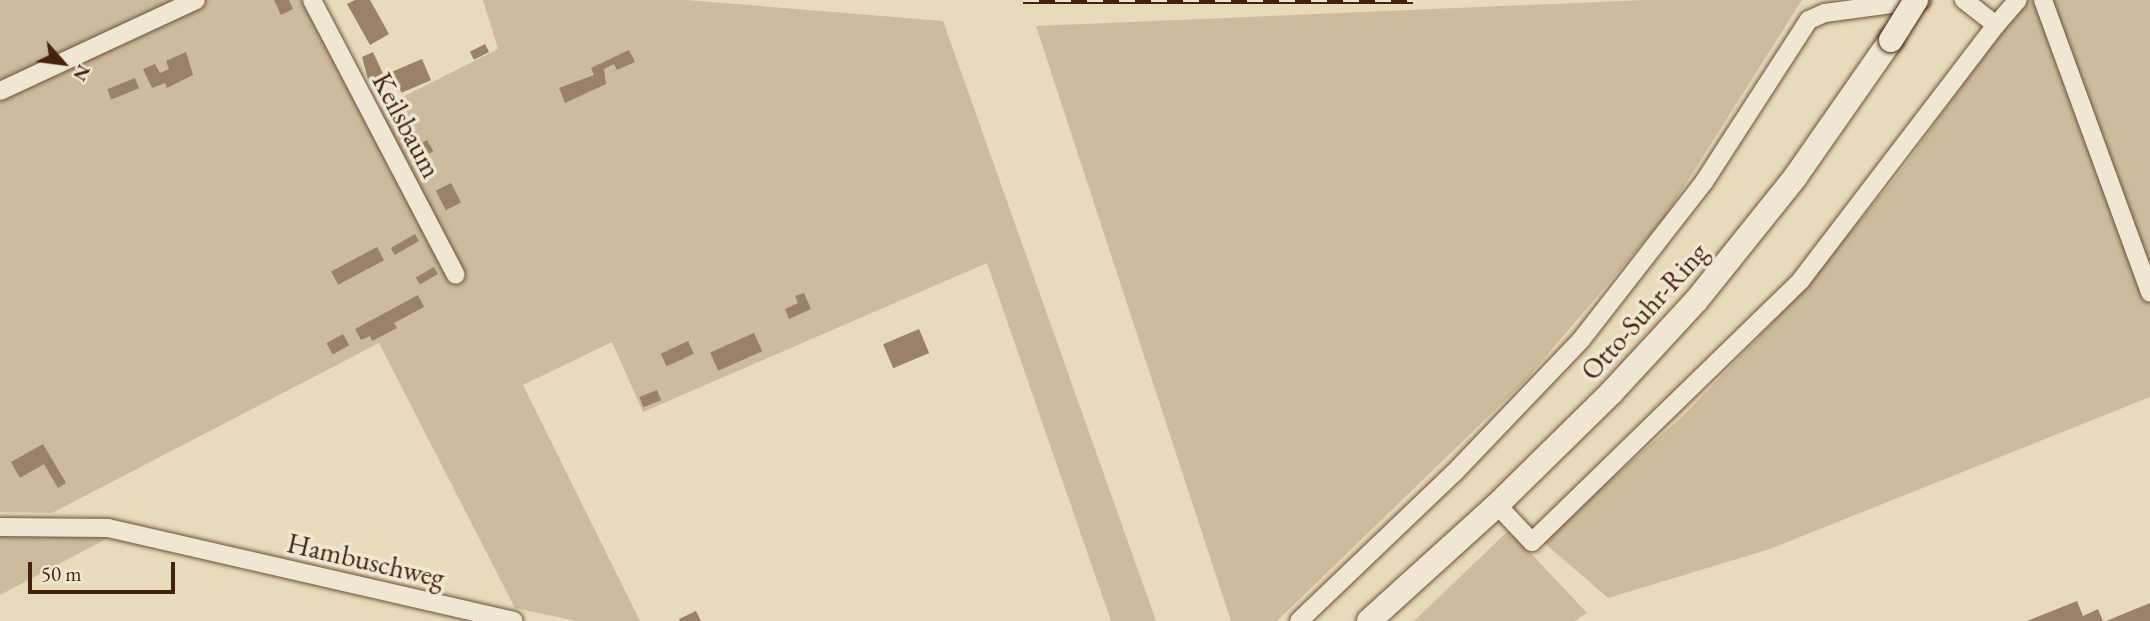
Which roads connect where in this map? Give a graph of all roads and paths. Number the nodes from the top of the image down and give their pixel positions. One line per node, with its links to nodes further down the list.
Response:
1 (196, 0): 9 (street)
2 (312, 0): 10 (street, Keilsbaum)
3 (1916, 0): 12 (street, Otto-Suhr-Ring, bridge)
4 (1925, 0): 15 (street)
5 (1964, 0): 8 (street)
6 (2018, 0): 8 (street)
7 (2043, 0): 11 (street)
8 (1996, 25): 12 (street)
9 (0, 91)
10 (456, 275)
11 (2150, 293)
12 (1497, 506): 16 (street, Otto-Suhr-Ring)
13 (0, 527): 14 (street, Hambuschweg)
14 (513, 621)
15 (1299, 621)
16 (1369, 621)

